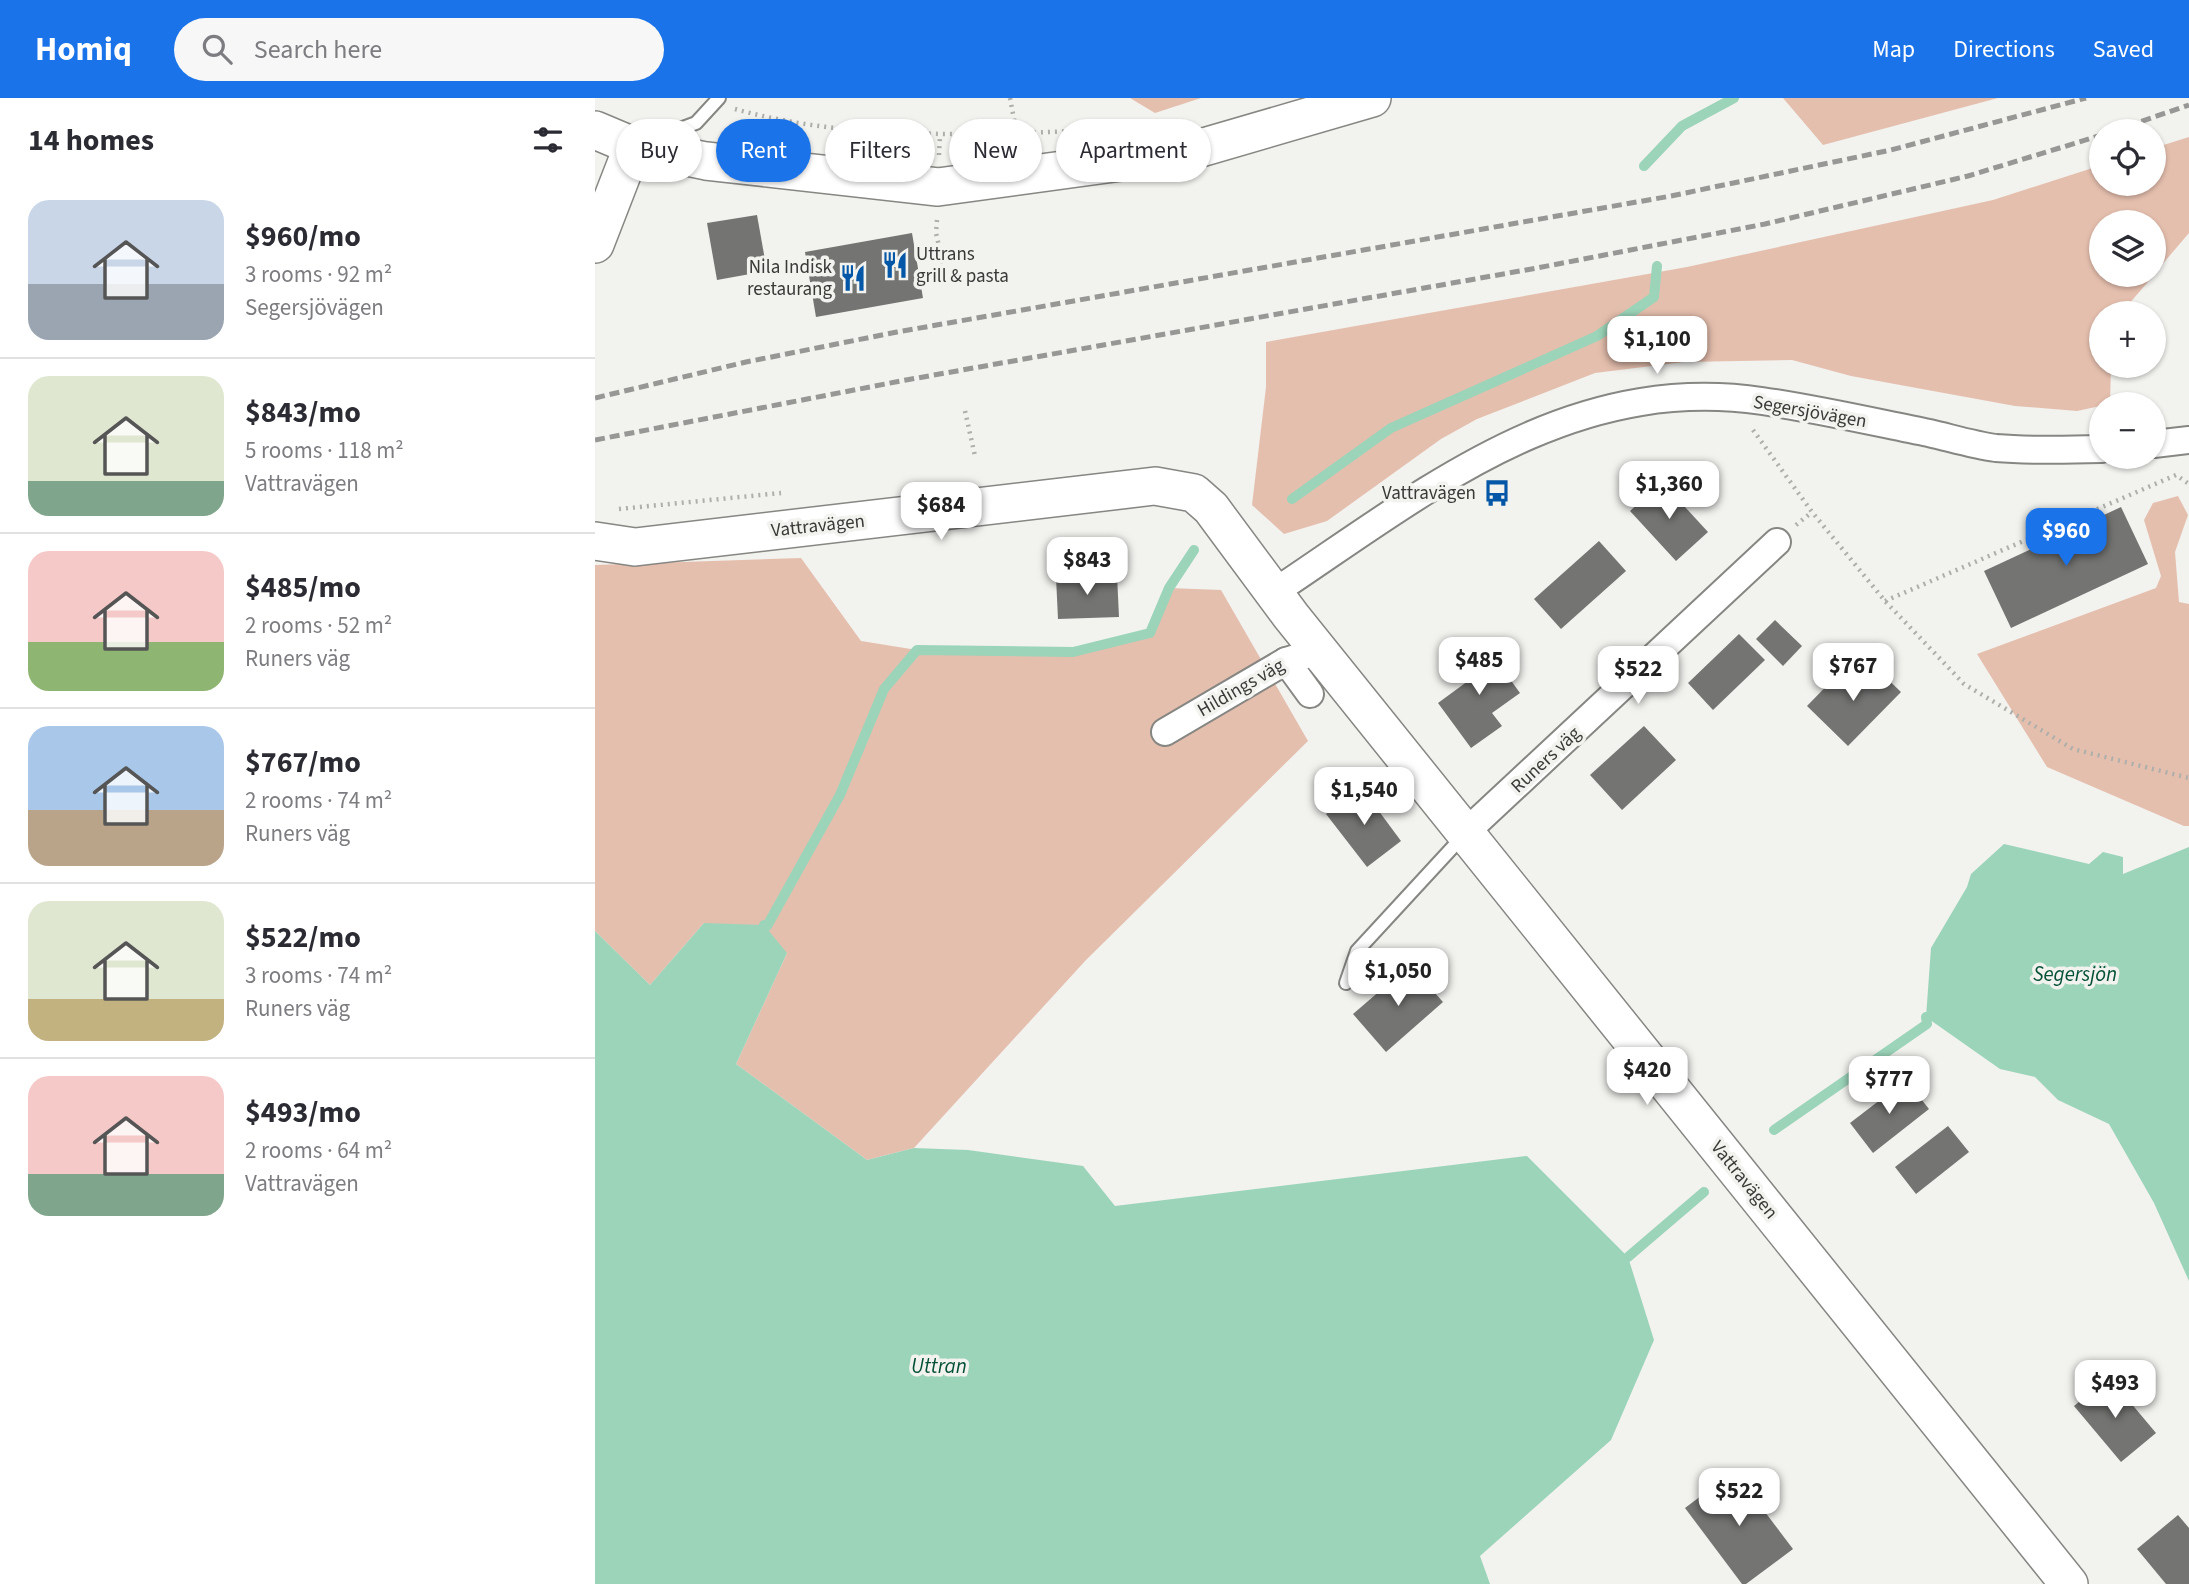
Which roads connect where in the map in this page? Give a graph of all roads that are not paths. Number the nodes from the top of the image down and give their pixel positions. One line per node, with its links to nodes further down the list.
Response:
1 (1372, 98): 6 (street)
2 (717, 101): 3 (lane)
3 (700, 119)
4 (595, 130): 5 (street)
5 (616, 139)
6 (702, 160)
7 (619, 182): 8 (street)
8 (595, 244)
9 (2189, 440): 10 (street)
10 (2166, 443)
11 (2089, 449): 14 (street, Segersjövägen)
12 (595, 541): 14 (street, Vattravägen)
13 (1777, 542): 18 (street, Runers väg)
14 (1273, 593): 15 (street, Vattravägen)
15 (1303, 656): 16 (street); 17 (street, Hildings väg); 18 (street, Vattravägen)
16 (1310, 694)
17 (1165, 732)
18 (1467, 832): 19 (lane); 20 (street, Vattravägen)
19 (1346, 983)
20 (2069, 1584)

